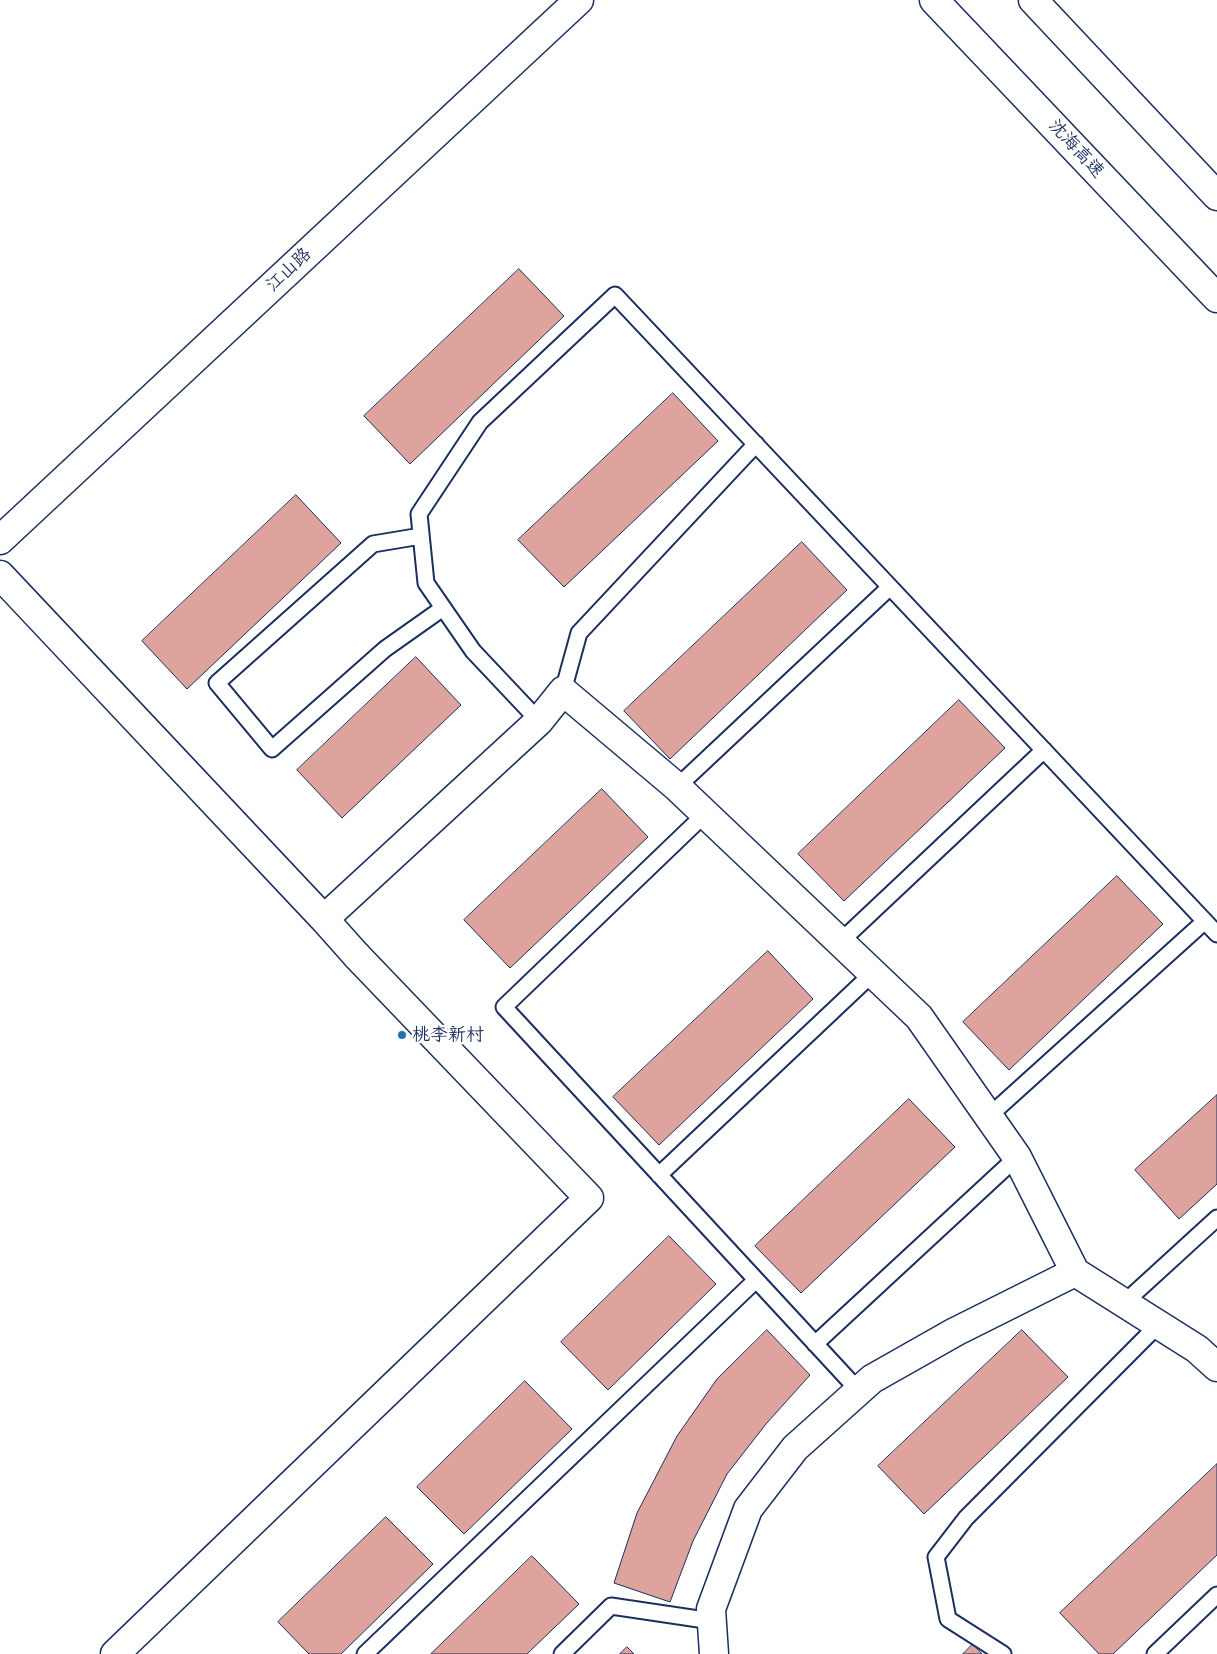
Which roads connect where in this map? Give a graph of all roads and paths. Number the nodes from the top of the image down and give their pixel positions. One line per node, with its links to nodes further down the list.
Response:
1 (579, 0): 8 (main road, 江山路)
2 (934, 0): 5 (main road, 沈海高速)
3 (1033, 0): 4 (main road)
4 (1217, 196)
5 (1217, 298)
6 (756, 444): 7 (lane); 10 (lane); 12 (lane)
7 (421, 536): 11 (lane); 11 (lane)
8 (0, 540)
9 (0, 575): 17 (main road)
10 (890, 587): 14 (lane); 15 (lane)
11 (443, 608): 13 (lane)
12 (563, 691): 13 (main road); 15 (main road)
13 (539, 721): 17 (main road)
14 (1044, 750): 18 (lane); 20 (lane)
15 (677, 787): 16 (main road)
16 (706, 814): 20 (main road); 24 (lane)
17 (324, 918): 35 (main road)
18 (1205, 921): 19 (lane); 22 (lane)
19 (1217, 934)
20 (840, 942): 21 (main road)
21 (873, 973): 22 (main road); 24 (lane)
22 (989, 1116): 23 (main road)
23 (1017, 1157): 26 (main road); 30 (lane)
24 (659, 1175): 27 (lane)
25 (1217, 1218): 28 (lane)
26 (1075, 1272): 28 (main road); 32 (main road)
27 (756, 1280): 30 (lane); 36 (lane)
28 (1124, 1303): 29 (main road)
29 (1159, 1324): 31 (main road); 39 (lane)
30 (816, 1344): 32 (lane)
31 (1217, 1367)
32 (859, 1391): 34 (main road)
33 (1217, 1594): 40 (lane)
34 (712, 1621): 37 (lane); 38 (main road)
35 (116, 1654)
36 (365, 1654)
37 (562, 1654)
38 (714, 1654)
39 (1003, 1654)
40 (1155, 1654)

